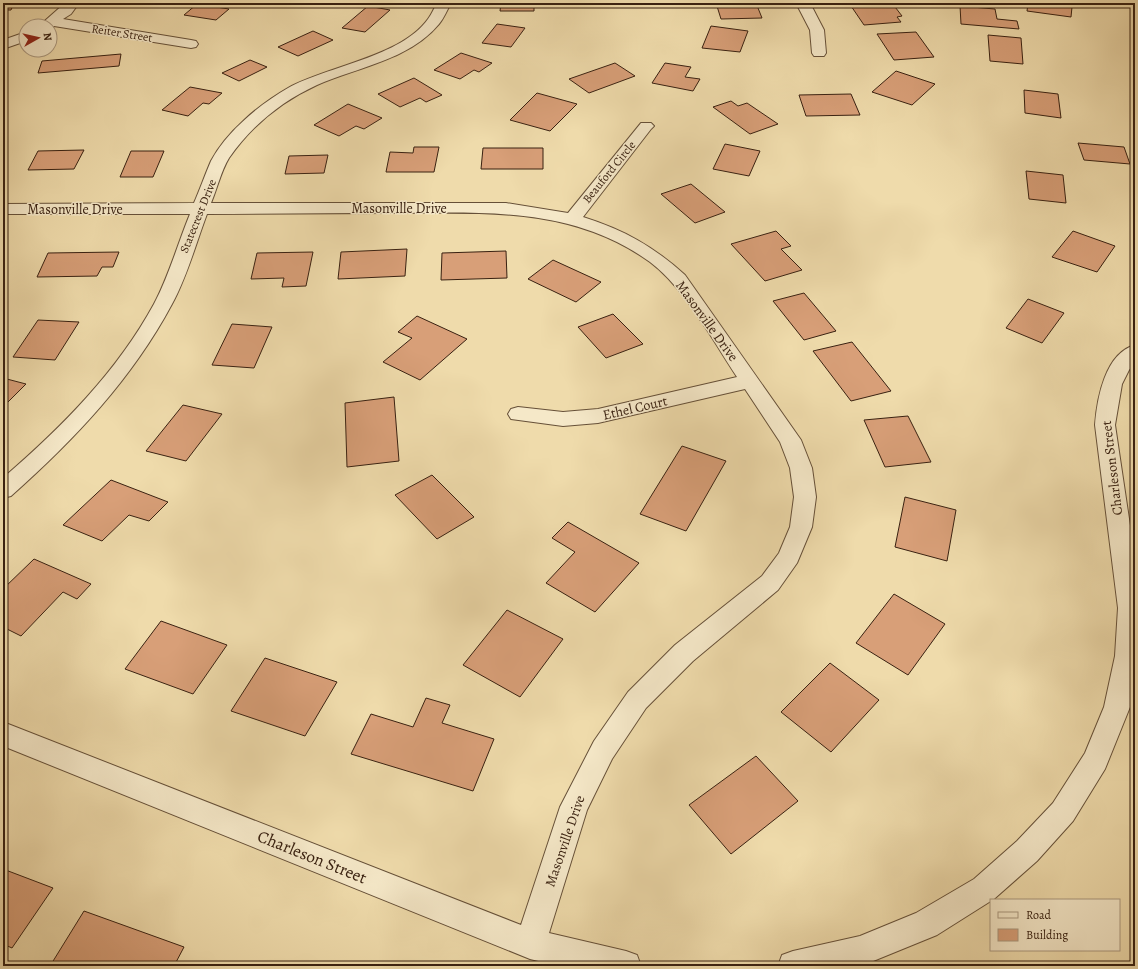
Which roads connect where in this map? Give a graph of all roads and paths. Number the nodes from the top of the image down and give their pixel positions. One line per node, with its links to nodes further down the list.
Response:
1 (72, 3): 4 (street)
2 (444, 3): 11 (street, Statecrest Drive)
3 (803, 3): 9 (street)
4 (57, 18)
5 (58, 25): 7 (street, Reiter Street)
6 (18, 39): 8 (street)
7 (191, 44)
8 (3, 45)
9 (819, 53)
10 (646, 126): 13 (street, Beauford Circle)
11 (201, 208): 12 (street, Masonville Drive); 13 (street, Masonville Drive); 17 (street, Statecrest Drive)
12 (3, 209)
13 (572, 219): 15 (street, Masonville Drive)
14 (1135, 351): 21 (street, Charleson Street)
15 (750, 380): 16 (street, Ethel Court); 19 (street, Masonville Drive)
16 (518, 414)
17 (3, 490)
18 (3, 734): 19 (street, Charleson Street)
19 (530, 944): 20 (street, Charleson Street)
20 (626, 966)
21 (793, 966)

